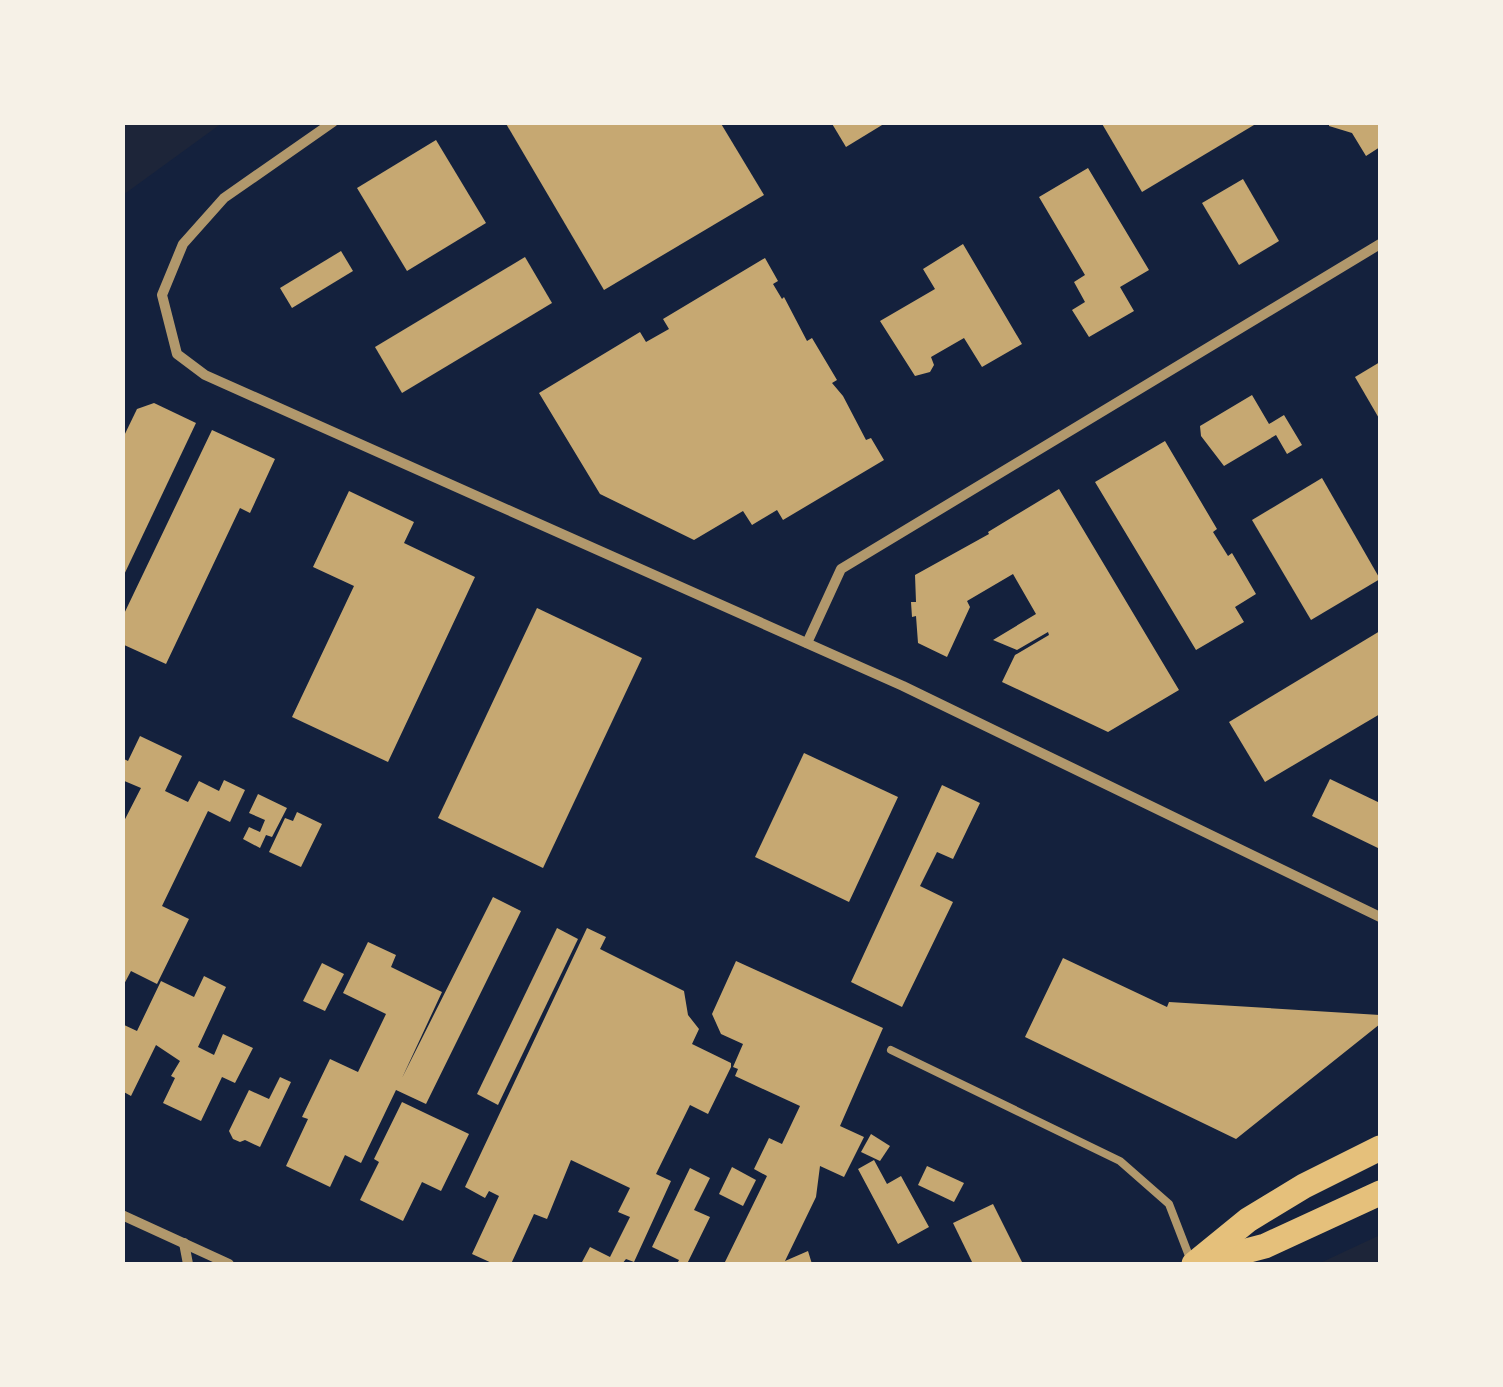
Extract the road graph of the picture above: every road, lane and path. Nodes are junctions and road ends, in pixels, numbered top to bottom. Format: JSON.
{"nodes":[{"id":1,"x":334,"y":122,"type":"edge"},
{"id":2,"x":1380,"y":244,"type":"edge"},
{"id":3,"x":807,"y":642,"type":"junction"},
{"id":4,"x":1380,"y":917,"type":"edge"},
{"id":5,"x":891,"y":1050,"type":"dead end"},
{"id":6,"x":1380,"y":1148,"type":"edge"},
{"id":7,"x":1380,"y":1193,"type":"edge"},
{"id":8,"x":122,"y":1215,"type":"edge"},
{"id":9,"x":184,"y":1243,"type":"junction"},
{"id":10,"x":188,"y":1264,"type":"edge"},
{"id":11,"x":229,"y":1264,"type":"edge"},
{"id":12,"x":1194,"y":1264,"type":"edge"}],
"edges":[{"from":1,"to":3,"type":"street"},
{"from":2,"to":3,"type":"street"},
{"from":3,"to":4,"type":"street"},
{"from":5,"to":12,"type":"lane"},
{"from":6,"to":12,"type":"main road"},
{"from":7,"to":12,"type":"main road"},
{"from":8,"to":9,"type":"street"},
{"from":9,"to":10,"type":"street"},
{"from":9,"to":11,"type":"street"}]}
